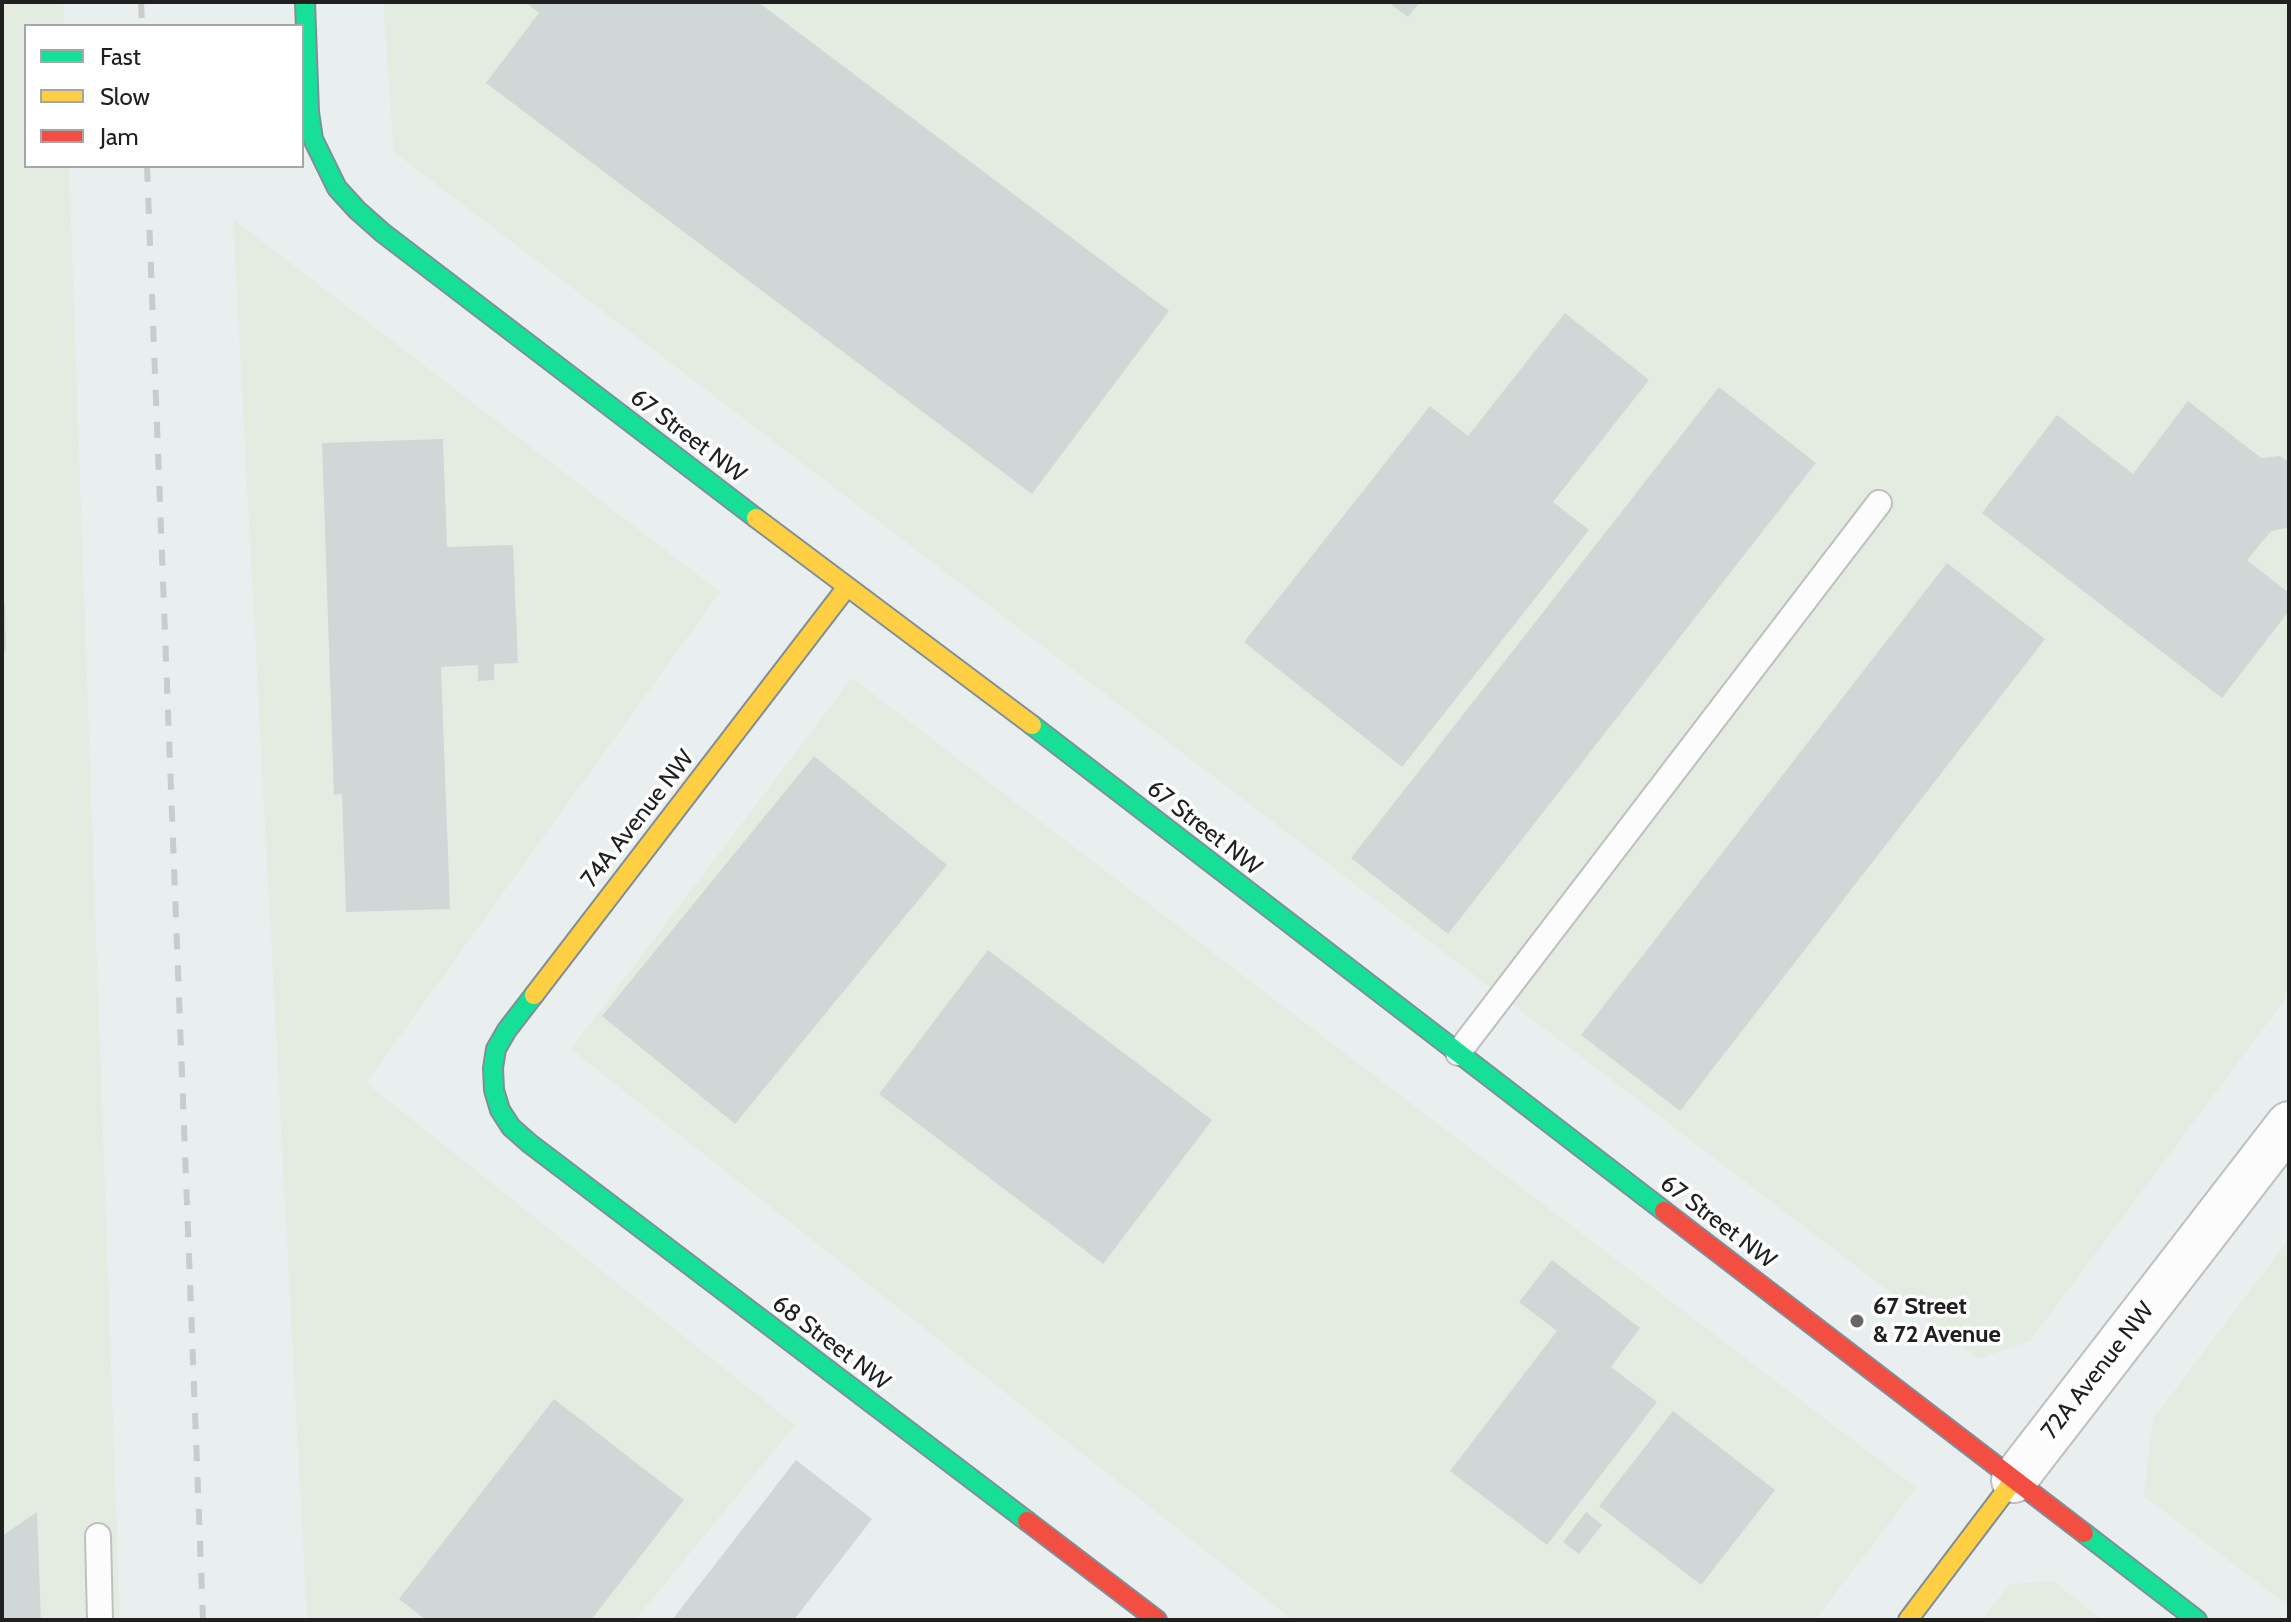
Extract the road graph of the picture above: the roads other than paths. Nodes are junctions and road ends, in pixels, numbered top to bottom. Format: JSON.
{"nodes":[{"id":1,"x":305,"y":2,"type":"edge"},
{"id":2,"x":1879,"y":503,"type":"dead end"},
{"id":3,"x":847,"y":587,"type":"junction"},
{"id":4,"x":1458,"y":1053,"type":"junction"},
{"id":5,"x":494,"y":1090,"type":"joint"},
{"id":6,"x":2289,"y":1124,"type":"edge"},
{"id":7,"x":2014,"y":1480,"type":"junction"},
{"id":8,"x":98,"y":1536,"type":"dead end"},
{"id":9,"x":100,"y":1620,"type":"edge"},
{"id":10,"x":1157,"y":1620,"type":"edge"},
{"id":11,"x":1908,"y":1620,"type":"edge"},
{"id":12,"x":2197,"y":1620,"type":"edge"}],
"edges":[{"from":1,"to":3,"type":"street","name":"67 Street NW"},
{"from":2,"to":4,"type":"lane"},
{"from":3,"to":4,"type":"street","name":"67 Street NW"},
{"from":3,"to":5,"type":"street","name":"74A Avenue NW"},
{"from":4,"to":7,"type":"street","name":"67 Street NW"},
{"from":5,"to":10,"type":"street","name":"68 Street NW"},
{"from":6,"to":7,"type":"street","name":"72A Avenue NW"},
{"from":7,"to":11,"type":"street","name":"72A Avenue NW"},
{"from":7,"to":12,"type":"street","name":"67 Street NW"},
{"from":8,"to":9,"type":"lane"}]}
